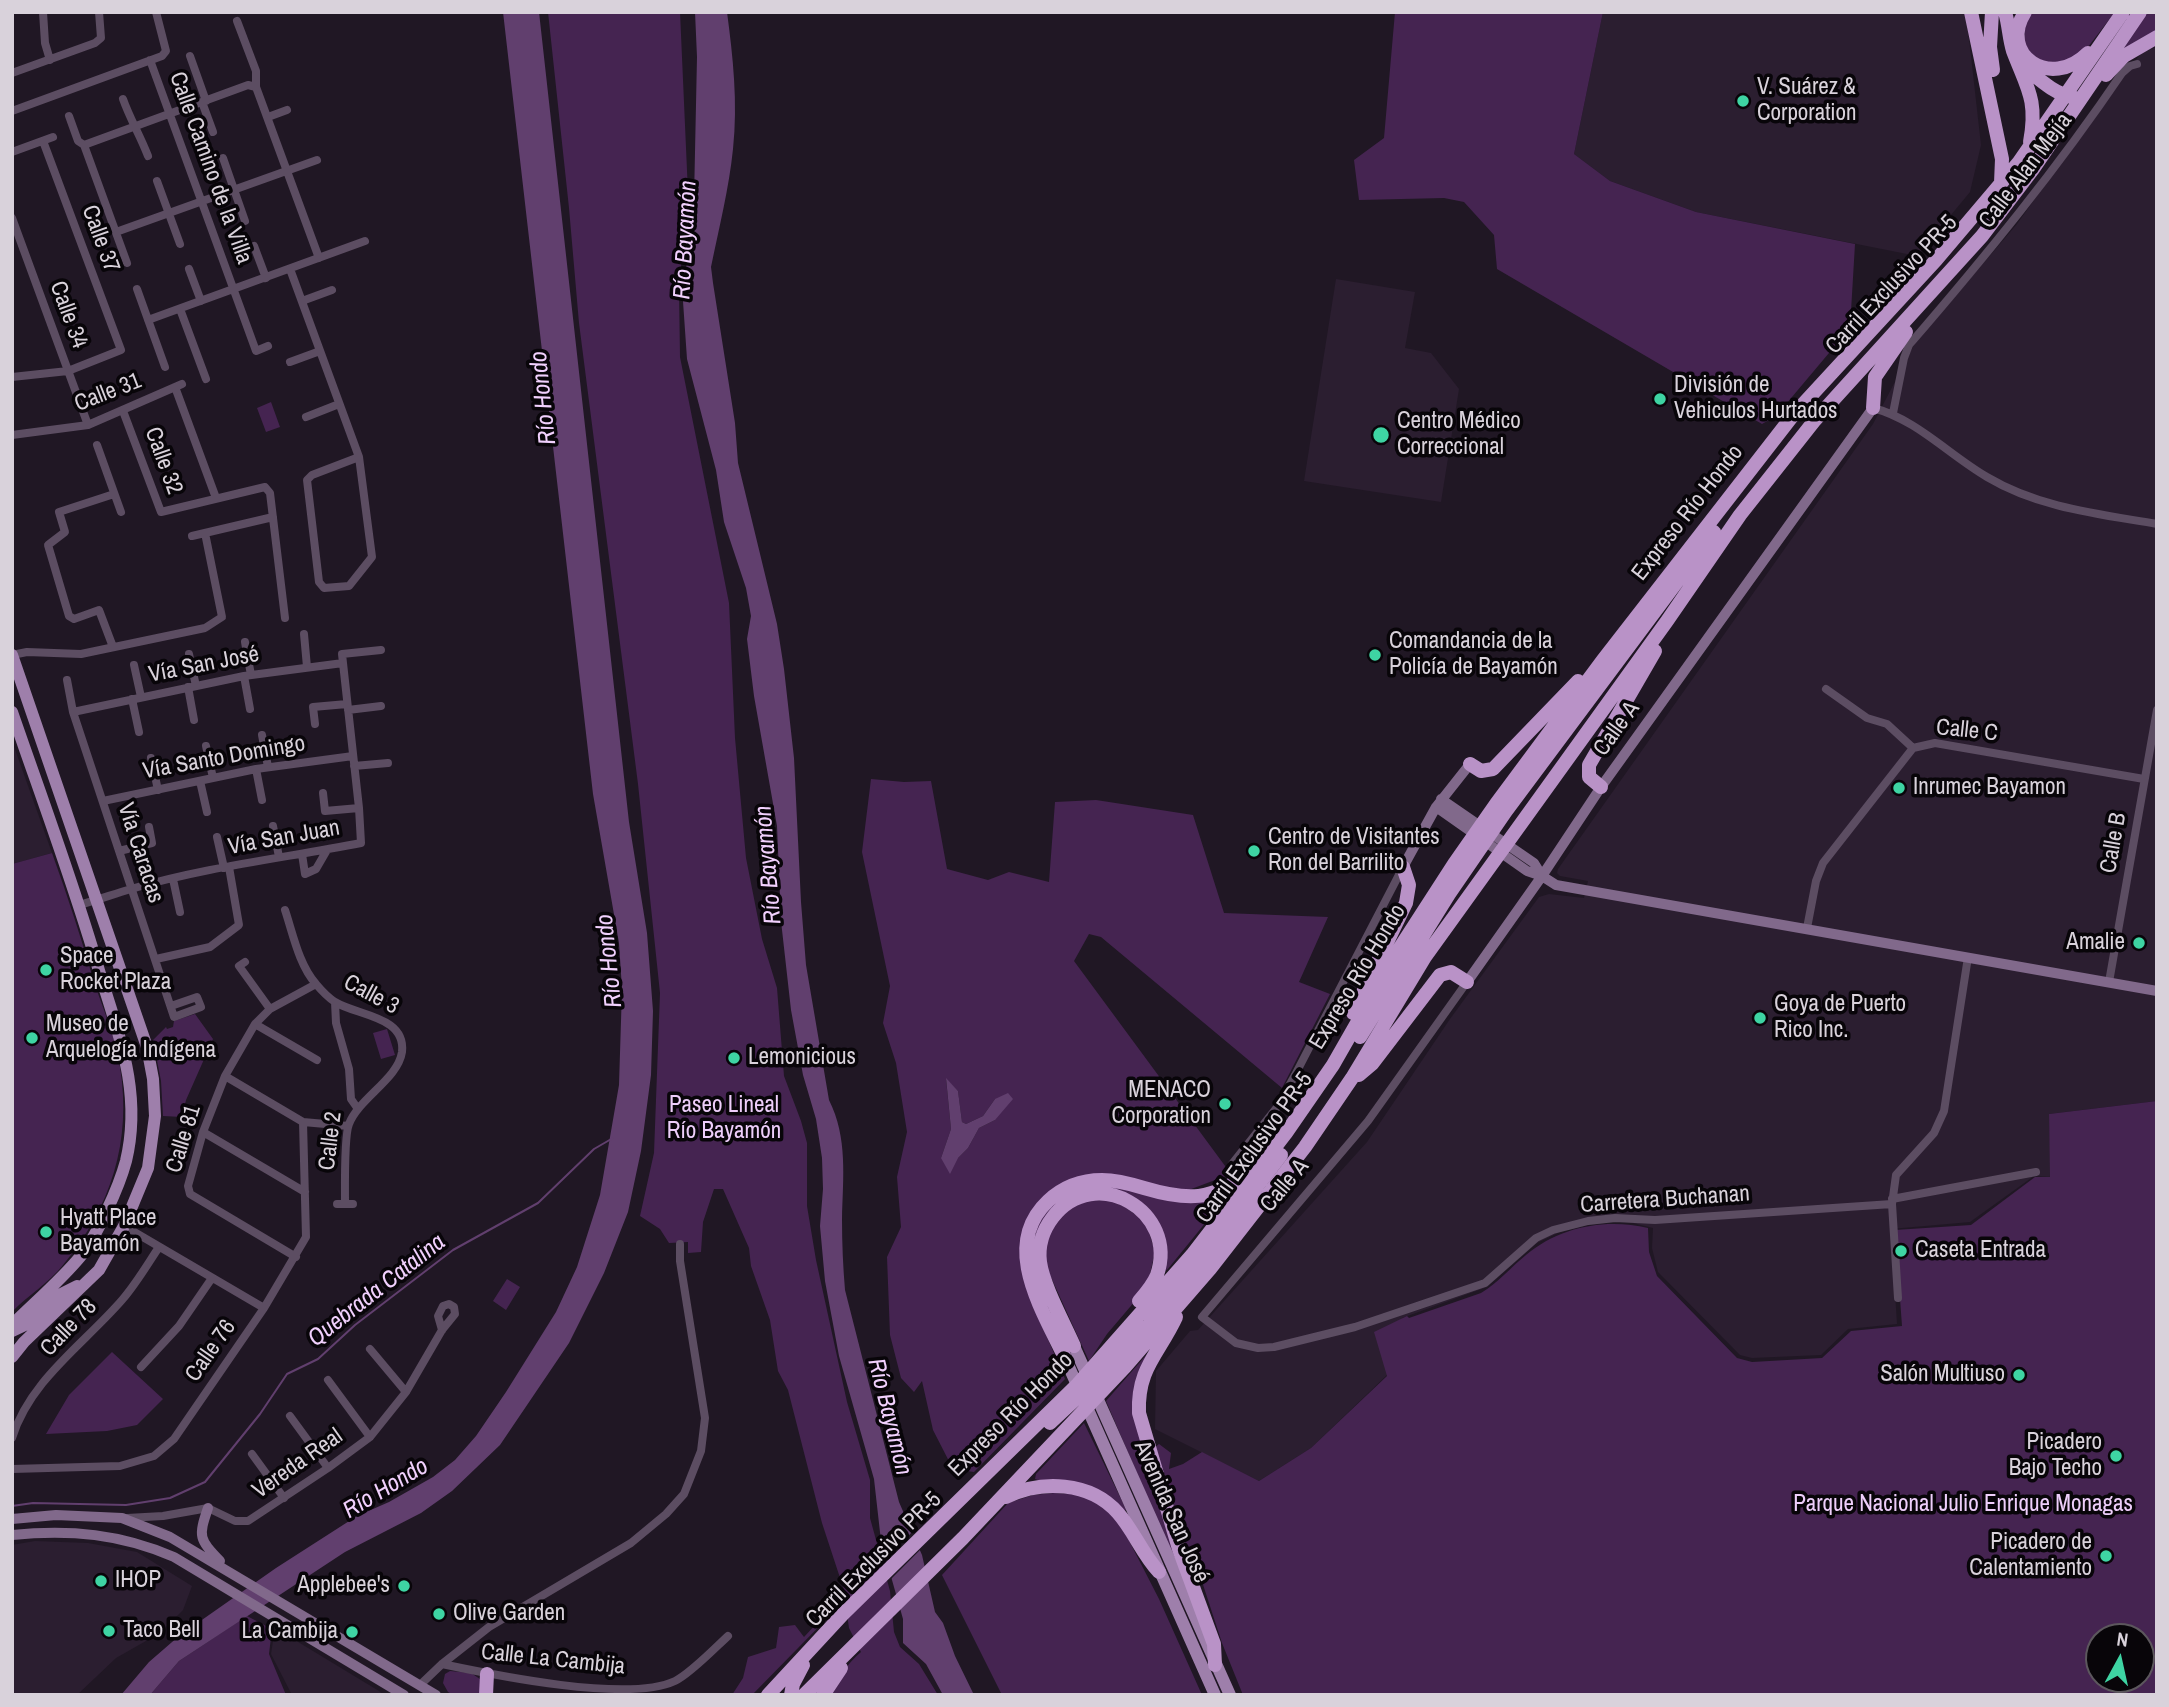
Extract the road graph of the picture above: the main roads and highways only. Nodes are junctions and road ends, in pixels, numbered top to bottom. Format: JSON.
{"nodes":[{"id":1,"x":1971,"y":12,"type":"edge"},
{"id":2,"x":1992,"y":12,"type":"edge"},
{"id":3,"x":2005,"y":12,"type":"edge"},
{"id":4,"x":2025,"y":12,"type":"edge"},
{"id":5,"x":2123,"y":12,"type":"edge"},
{"id":6,"x":2140,"y":12,"type":"edge"},
{"id":7,"x":2107,"y":36,"type":"junction"},
{"id":8,"x":2157,"y":37,"type":"edge"},
{"id":9,"x":2019,"y":63,"type":"junction"},
{"id":10,"x":2077,"y":97,"type":"junction"},
{"id":11,"x":2029,"y":148,"type":"junction"},
{"id":12,"x":1967,"y":225,"type":"junction"},
{"id":13,"x":1959,"y":264,"type":"junction"},
{"id":14,"x":1874,"y":408,"type":"road end"},
{"id":15,"x":1667,"y":621,"type":"junction"},
{"id":16,"x":12,"y":655,"type":"edge"},
{"id":17,"x":1603,"y":660,"type":"junction"},
{"id":18,"x":12,"y":712,"type":"edge"},
{"id":19,"x":1471,"y":764,"type":"road end"},
{"id":20,"x":1601,"y":787,"type":"road end"},
{"id":21,"x":1501,"y":808,"type":"junction"},
{"id":22,"x":1461,"y":865,"type":"junction"},
{"id":23,"x":1403,"y":867,"type":"road end"},
{"id":24,"x":1467,"y":982,"type":"road end"},
{"id":25,"x":1334,"y":1065,"type":"junction"},
{"id":26,"x":1345,"y":1088,"type":"junction"},
{"id":27,"x":1264,"y":1162,"type":"junction"},
{"id":28,"x":88,"y":1281,"type":"junction"},
{"id":29,"x":1186,"y":1297,"type":"junction"},
{"id":30,"x":12,"y":1325,"type":"edge"},
{"id":31,"x":12,"y":1331,"type":"edge"},
{"id":32,"x":1074,"y":1346,"type":"joint"},
{"id":33,"x":12,"y":1357,"type":"edge"},
{"id":34,"x":1065,"y":1358,"type":"joint"},
{"id":35,"x":1078,"y":1384,"type":"junction"},
{"id":36,"x":998,"y":1501,"type":"junction"},
{"id":37,"x":952,"y":1509,"type":"junction"},
{"id":38,"x":1159,"y":1572,"type":"junction"},
{"id":39,"x":843,"y":1618,"type":"junction"},
{"id":40,"x":858,"y":1643,"type":"junction"},
{"id":41,"x":1215,"y":1665,"type":"junction"},
{"id":42,"x":487,"y":1674,"type":"road end"},
{"id":43,"x":486,"y":1695,"type":"edge"},
{"id":44,"x":768,"y":1695,"type":"edge"},
{"id":45,"x":790,"y":1695,"type":"edge"},
{"id":46,"x":804,"y":1695,"type":"edge"},
{"id":47,"x":824,"y":1695,"type":"edge"},
{"id":48,"x":1215,"y":1695,"type":"edge"},
{"id":49,"x":1230,"y":1695,"type":"edge"}],
"edges":[{"from":1,"to":21,"type":"highway","name":"Carril Exclusivo PR-5"},
{"from":2,"to":12,"type":"highway"},
{"from":3,"to":9,"type":"highway"},
{"from":4,"to":7,"type":"highway"},
{"from":5,"to":7,"type":"highway","name":"Expreso Río Hondo"},
{"from":6,"to":10,"type":"highway","name":"Expreso Río Hondo"},
{"from":7,"to":10,"type":"highway","name":"Expreso Río Hondo"},
{"from":8,"to":10,"type":"highway"},
{"from":9,"to":10,"type":"highway"},
{"from":9,"to":11,"type":"highway"},
{"from":10,"to":11,"type":"highway","name":"Expreso Río Hondo"},
{"from":10,"to":13,"type":"highway","name":"Expreso Río Hondo"},
{"from":11,"to":12,"type":"highway","name":"Expreso Río Hondo"},
{"from":12,"to":17,"type":"highway","name":"Expreso Río Hondo"},
{"from":13,"to":14,"type":"highway"},
{"from":13,"to":15,"type":"highway","name":"Expreso Río Hondo"},
{"from":15,"to":20,"type":"highway"},
{"from":15,"to":26,"type":"highway","name":"Expreso Río Hondo"},
{"from":16,"to":28,"type":"main road"},
{"from":17,"to":19,"type":"highway"},
{"from":17,"to":21,"type":"highway","name":"Expreso Río Hondo"},
{"from":18,"to":30,"type":"main road"},
{"from":21,"to":22,"type":"highway","name":"Expreso Río Hondo"},
{"from":22,"to":25,"type":"highway","name":"Expreso Río Hondo"},
{"from":22,"to":37,"type":"highway","name":"Carril Exclusivo PR-5"},
{"from":23,"to":25,"type":"highway"},
{"from":24,"to":26,"type":"highway"},
{"from":25,"to":27,"type":"highway","name":"Expreso Río Hondo"},
{"from":26,"to":29,"type":"highway","name":"Expreso Río Hondo"},
{"from":27,"to":34,"type":"highway"},
{"from":27,"to":35,"type":"highway","name":"Expreso Río Hondo"},
{"from":28,"to":31,"type":"main road"},
{"from":28,"to":33,"type":"main road"},
{"from":29,"to":36,"type":"highway","name":"Expreso Río Hondo"},
{"from":29,"to":41,"type":"highway"},
{"from":32,"to":35,"type":"highway"},
{"from":32,"to":41,"type":"main road","name":"Avenida San José"},
{"from":34,"to":38,"type":"main road","name":"Avenida San José"},
{"from":35,"to":37,"type":"highway","name":"Expreso Río Hondo"},
{"from":36,"to":38,"type":"highway"},
{"from":36,"to":40,"type":"highway","name":"Expreso Río Hondo"},
{"from":37,"to":39,"type":"highway","name":"Expreso Río Hondo"},
{"from":38,"to":48,"type":"main road","name":"Avenida San José"},
{"from":39,"to":44,"type":"highway","name":"Expreso Río Hondo"},
{"from":39,"to":45,"type":"highway","name":"Carril Exclusivo PR-5"},
{"from":40,"to":46,"type":"highway","name":"Expreso Río Hondo"},
{"from":40,"to":47,"type":"highway"},
{"from":41,"to":49,"type":"main road","name":"Avenida San José"},
{"from":42,"to":43,"type":"highway"}]}
